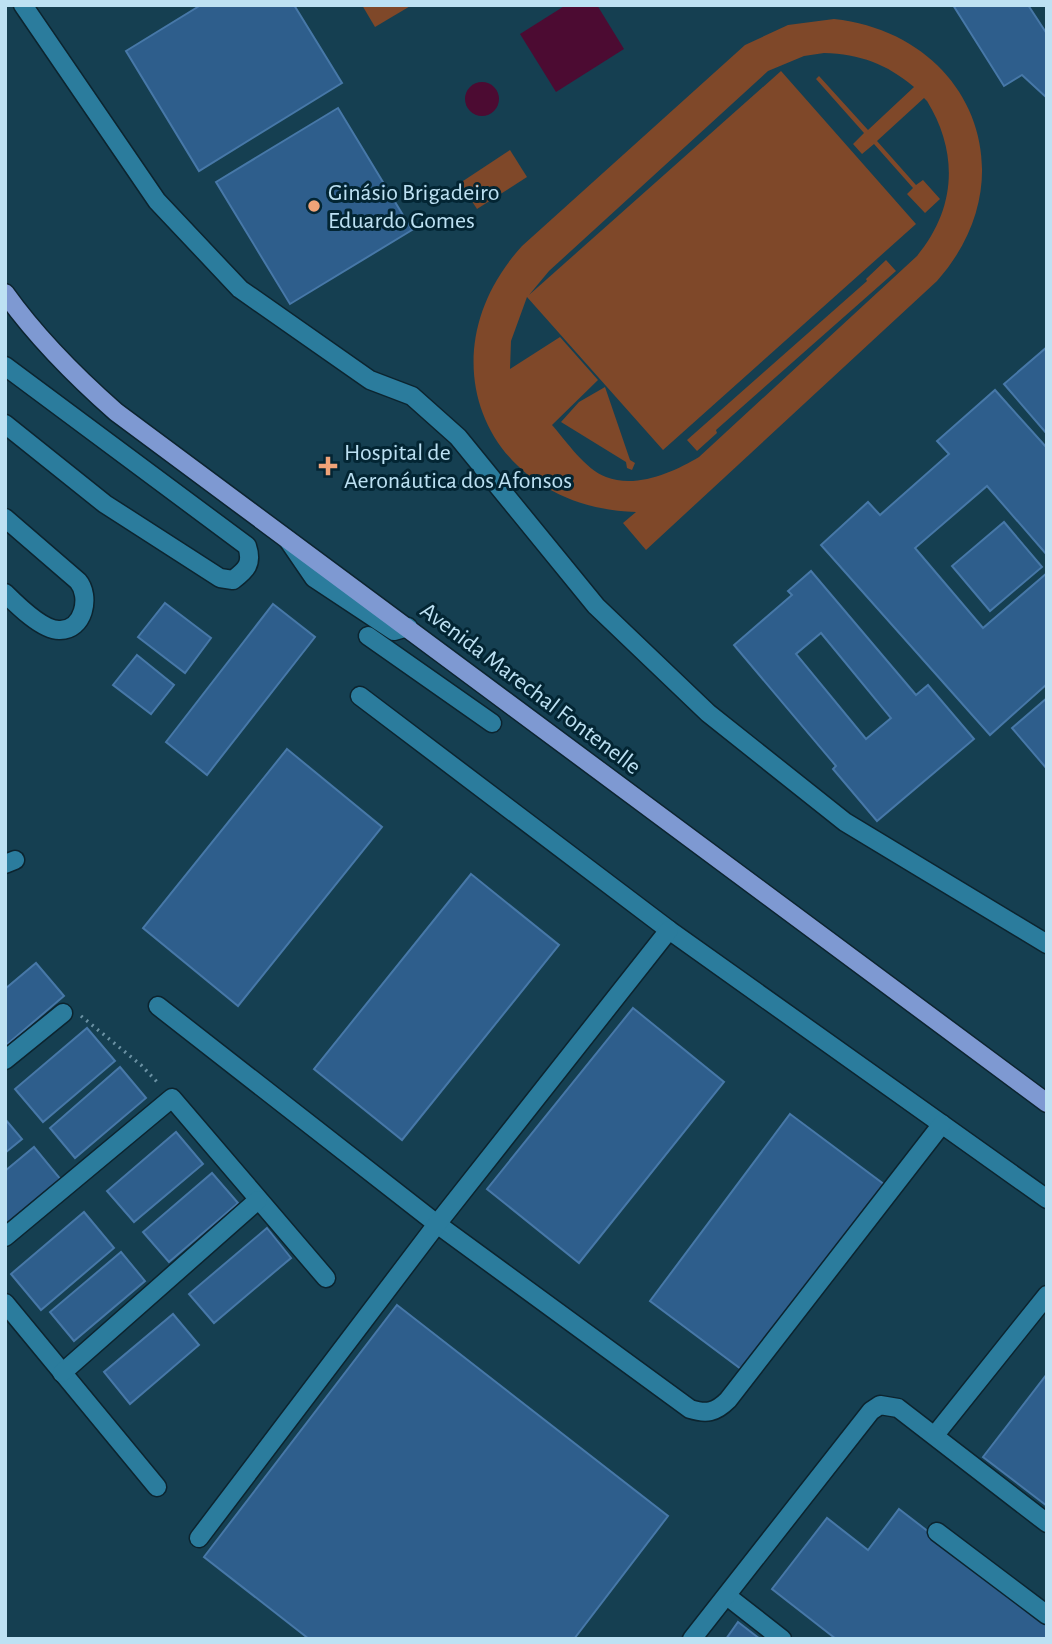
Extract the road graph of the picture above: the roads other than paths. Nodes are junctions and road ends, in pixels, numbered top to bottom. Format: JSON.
{"nodes":[{"id":1,"x":23,"y":5,"type":"edge"},
{"id":2,"x":5,"y":293,"type":"edge"},
{"id":3,"x":5,"y":366,"type":"edge"},
{"id":4,"x":5,"y":424,"type":"edge"},
{"id":5,"x":5,"y":518,"type":"edge"},
{"id":6,"x":5,"y":593,"type":"edge"},
{"id":7,"x":401,"y":629,"type":"junction"},
{"id":8,"x":368,"y":635,"type":"dead end"},
{"id":9,"x":383,"y":646,"type":"junction"},
{"id":10,"x":360,"y":696,"type":"dead end"},
{"id":11,"x":492,"y":723,"type":"dead end"},
{"id":12,"x":669,"y":930,"type":"junction"},
{"id":13,"x":1047,"y":944,"type":"edge"},
{"id":14,"x":158,"y":1006,"type":"dead end"},
{"id":15,"x":63,"y":1013,"type":"road end"},
{"id":16,"x":5,"y":1060,"type":"edge"},
{"id":17,"x":1047,"y":1102,"type":"edge"},
{"id":18,"x":942,"y":1124,"type":"junction"},
{"id":19,"x":1047,"y":1199,"type":"edge"},
{"id":20,"x":258,"y":1200,"type":"junction"},
{"id":21,"x":438,"y":1224,"type":"junction"},
{"id":22,"x":5,"y":1237,"type":"edge"},
{"id":23,"x":326,"y":1278,"type":"dead end"},
{"id":24,"x":1047,"y":1295,"type":"edge"},
{"id":25,"x":5,"y":1303,"type":"edge"},
{"id":26,"x":1041,"y":1315,"type":"edge"},
{"id":27,"x":62,"y":1373,"type":"junction"},
{"id":28,"x":934,"y":1435,"type":"junction"},
{"id":29,"x":157,"y":1487,"type":"dead end"},
{"id":30,"x":1047,"y":1522,"type":"edge"},
{"id":31,"x":937,"y":1532,"type":"dead end"},
{"id":32,"x":200,"y":1538,"type":"dead end"},
{"id":33,"x":727,"y":1596,"type":"junction"},
{"id":34,"x":1047,"y":1615,"type":"edge"},
{"id":35,"x":692,"y":1639,"type":"edge"},
{"id":36,"x":782,"y":1639,"type":"edge"}],
"edges":[{"from":1,"to":13,"type":"street"},
{"from":2,"to":7,"type":"main road","name":"Avenida Marechal Fontenelle"},
{"from":3,"to":4,"type":"street"},
{"from":5,"to":6,"type":"street"},
{"from":7,"to":9,"type":"street"},
{"from":7,"to":17,"type":"main road","name":"Avenida Marechal Fontenelle"},
{"from":8,"to":9,"type":"street"},
{"from":9,"to":11,"type":"street"},
{"from":10,"to":12,"type":"street"},
{"from":12,"to":18,"type":"street"},
{"from":12,"to":21,"type":"street"},
{"from":14,"to":21,"type":"street"},
{"from":15,"to":16,"type":"street"},
{"from":18,"to":19,"type":"street"},
{"from":18,"to":21,"type":"street"},
{"from":20,"to":22,"type":"street"},
{"from":20,"to":23,"type":"street"},
{"from":20,"to":27,"type":"street"},
{"from":21,"to":32,"type":"street"},
{"from":24,"to":26,"type":"street"},
{"from":25,"to":27,"type":"street"},
{"from":26,"to":28,"type":"street"},
{"from":27,"to":29,"type":"street"},
{"from":28,"to":30,"type":"street"},
{"from":28,"to":33,"type":"street"},
{"from":31,"to":34,"type":"street"},
{"from":33,"to":35,"type":"street"},
{"from":33,"to":36,"type":"street"}]}
